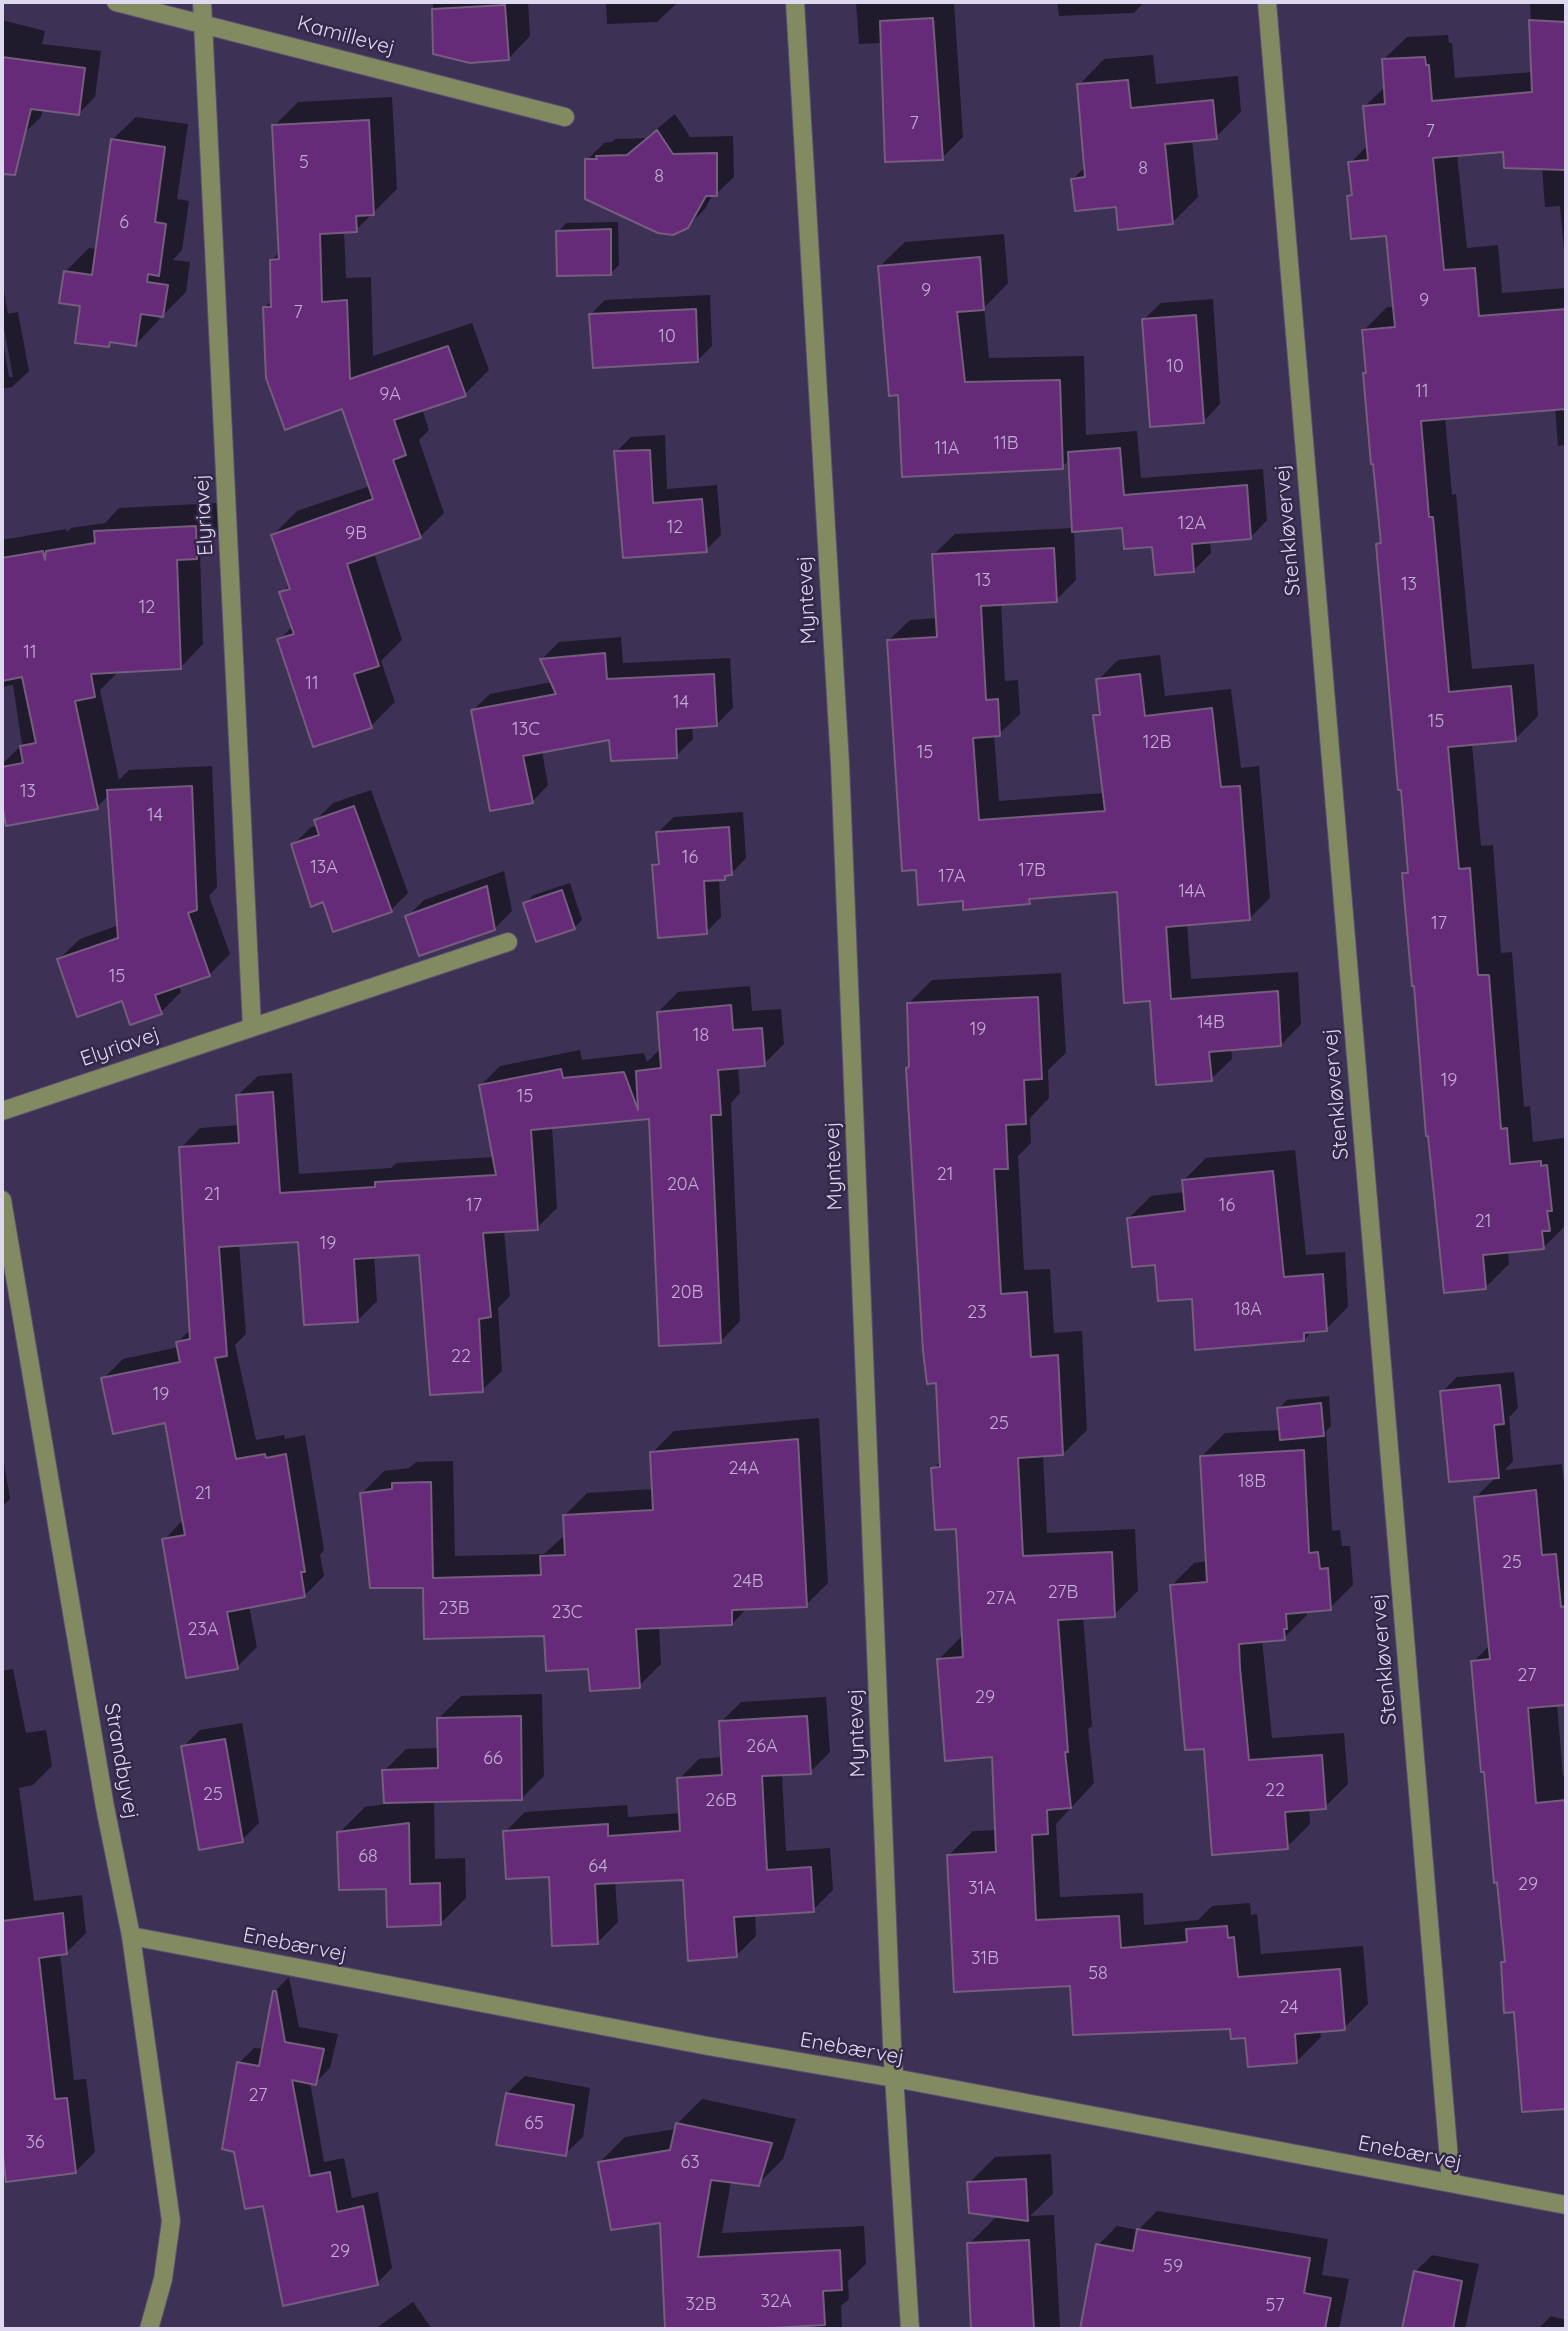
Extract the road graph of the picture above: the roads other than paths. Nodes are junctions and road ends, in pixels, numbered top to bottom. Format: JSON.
{"nodes":[{"id":1,"x":116,"y":2,"type":"edge"},
{"id":2,"x":202,"y":2,"type":"edge"},
{"id":3,"x":795,"y":2,"type":"edge"},
{"id":4,"x":1266,"y":2,"type":"edge"},
{"id":5,"x":203,"y":23,"type":"junction"},
{"id":6,"x":565,"y":117,"type":"dead end"},
{"id":7,"x":508,"y":942,"type":"dead end"},
{"id":8,"x":252,"y":1027,"type":"junction"},
{"id":9,"x":2,"y":1111,"type":"edge"},
{"id":10,"x":2,"y":1200,"type":"edge"},
{"id":11,"x":131,"y":1936,"type":"junction"},
{"id":12,"x":894,"y":2078,"type":"junction"},
{"id":13,"x":1451,"y":2183,"type":"junction"},
{"id":14,"x":1566,"y":2204,"type":"edge"},
{"id":15,"x":149,"y":2329,"type":"edge"},
{"id":16,"x":910,"y":2329,"type":"edge"}],
"edges":[{"from":1,"to":5,"type":"street","name":"Kamillevej"},
{"from":2,"to":5,"type":"street","name":"Elyriavej"},
{"from":3,"to":12,"type":"street","name":"Myntevej"},
{"from":4,"to":13,"type":"street","name":"Stenkløvervej"},
{"from":5,"to":6,"type":"street","name":"Kamillevej"},
{"from":5,"to":8,"type":"street","name":"Elyriavej"},
{"from":7,"to":8,"type":"street","name":"Elyriavej"},
{"from":8,"to":9,"type":"street","name":"Elyriavej"},
{"from":10,"to":11,"type":"street","name":"Strandbyvej"},
{"from":11,"to":12,"type":"street","name":"Enebærvej"},
{"from":11,"to":15,"type":"street","name":"Strandbyvej"},
{"from":12,"to":13,"type":"street","name":"Enebærvej"},
{"from":12,"to":16,"type":"street","name":"Myntevej"},
{"from":13,"to":14,"type":"street","name":"Enebærvej"}]}
